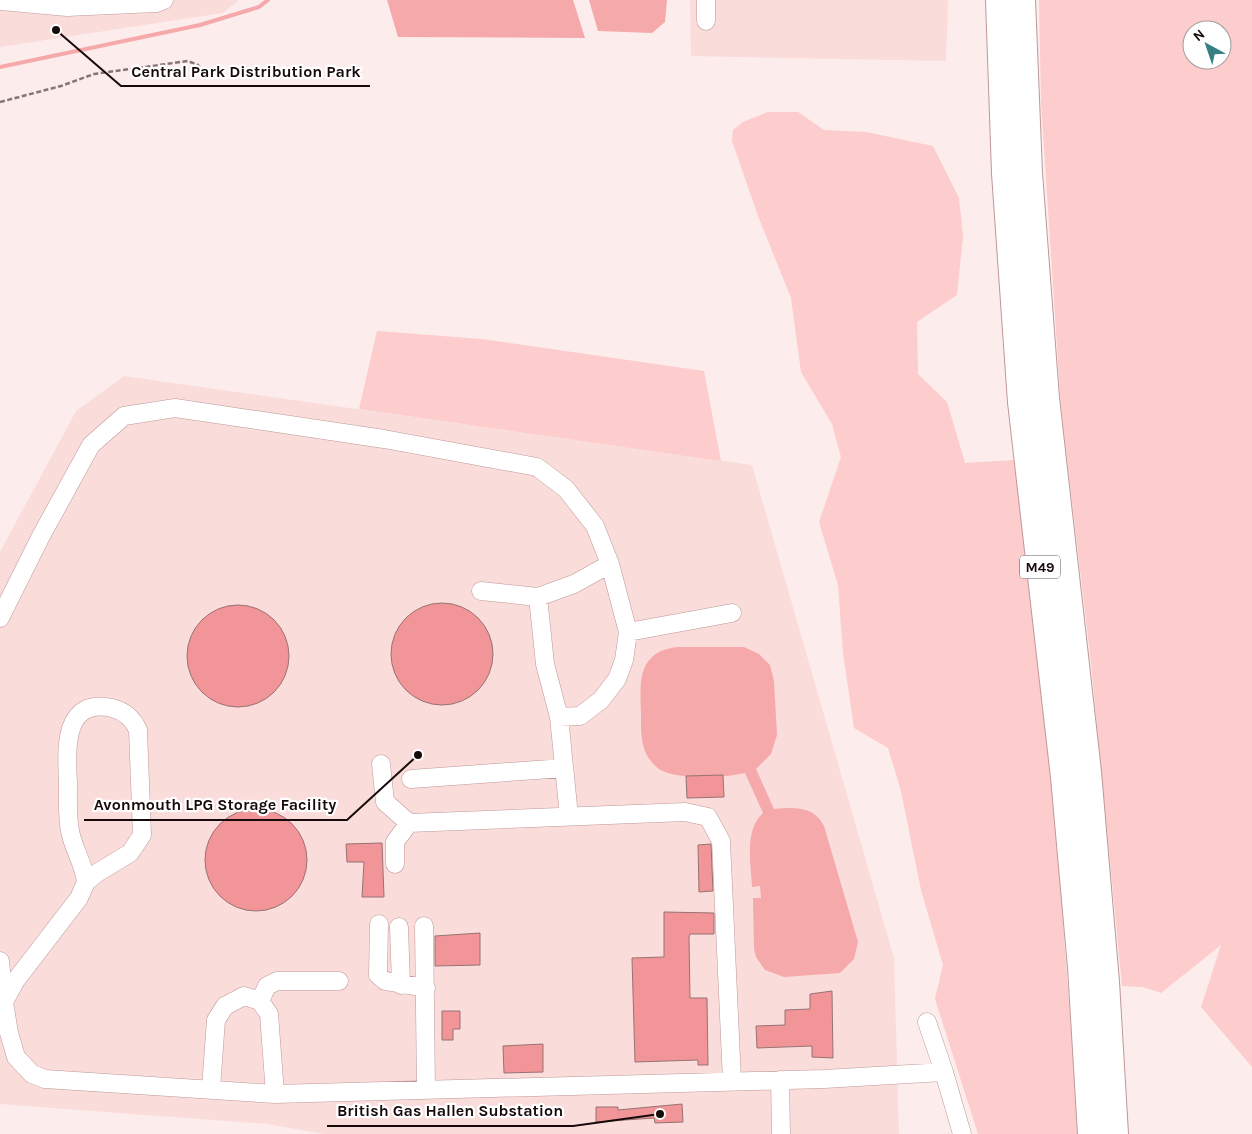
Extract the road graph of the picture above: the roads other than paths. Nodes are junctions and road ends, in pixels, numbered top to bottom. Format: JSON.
{"nodes":[{"id":1,"x":164,"y":0,"type":"edge"},
{"id":2,"x":706,"y":0,"type":"edge"},
{"id":3,"x":999,"y":0,"type":"edge"},
{"id":4,"x":1022,"y":0,"type":"edge"},
{"id":5,"x":5,"y":1,"type":"edge"},
{"id":6,"x":706,"y":22,"type":"dead end"},
{"id":7,"x":610,"y":564,"type":"junction"},
{"id":8,"x":481,"y":590,"type":"dead end"},
{"id":9,"x":538,"y":597,"type":"junction"},
{"id":10,"x":732,"y":613,"type":"dead end"},
{"id":11,"x":0,"y":618,"type":"edge"},
{"id":12,"x":628,"y":632,"type":"junction"},
{"id":13,"x":559,"y":717,"type":"junction"},
{"id":14,"x":381,"y":764,"type":"dead end"},
{"id":15,"x":564,"y":768,"type":"junction"},
{"id":16,"x":411,"y":779,"type":"dead end"},
{"id":17,"x":569,"y":816,"type":"junction"},
{"id":18,"x":409,"y":823,"type":"junction"},
{"id":19,"x":395,"y":864,"type":"dead end"},
{"id":20,"x":86,"y":882,"type":"junction"},
{"id":21,"x":379,"y":924,"type":"dead end"},
{"id":22,"x":424,"y":926,"type":"dead end"},
{"id":23,"x":399,"y":927,"type":"dead end"},
{"id":24,"x":0,"y":961,"type":"edge"},
{"id":25,"x":339,"y":981,"type":"dead end"},
{"id":26,"x":401,"y":985,"type":"junction"},
{"id":27,"x":426,"y":988,"type":"junction"},
{"id":28,"x":260,"y":1001,"type":"junction"},
{"id":29,"x":4,"y":1002,"type":"junction"},
{"id":30,"x":927,"y":1022,"type":"dead end"},
{"id":31,"x":944,"y":1072,"type":"junction"},
{"id":32,"x":780,"y":1080,"type":"junction"},
{"id":33,"x":732,"y":1081,"type":"junction"},
{"id":34,"x":211,"y":1088,"type":"junction"},
{"id":35,"x":426,"y":1090,"type":"junction"},
{"id":36,"x":274,"y":1094,"type":"junction"},
{"id":37,"x":781,"y":1134,"type":"edge"},
{"id":38,"x":962,"y":1134,"type":"edge"},
{"id":39,"x":1091,"y":1134,"type":"edge"},
{"id":40,"x":1115,"y":1134,"type":"edge"}],
"edges":[{"from":1,"to":5,"type":"street"},
{"from":2,"to":6,"type":"street"},
{"from":3,"to":39,"type":"highway","number":"M49"},
{"from":4,"to":40,"type":"highway","number":"M49"},
{"from":7,"to":9,"type":"street"},
{"from":7,"to":11,"type":"street"},
{"from":7,"to":12,"type":"street"},
{"from":8,"to":9,"type":"street"},
{"from":9,"to":13,"type":"street"},
{"from":10,"to":12,"type":"street"},
{"from":12,"to":13,"type":"street"},
{"from":13,"to":15,"type":"street"},
{"from":14,"to":18,"type":"street"},
{"from":15,"to":16,"type":"street"},
{"from":15,"to":17,"type":"street"},
{"from":17,"to":18,"type":"street"},
{"from":17,"to":33,"type":"street"},
{"from":18,"to":19,"type":"street"},
{"from":20,"to":20,"type":"street"},
{"from":20,"to":29,"type":"street"},
{"from":21,"to":26,"type":"street"},
{"from":22,"to":27,"type":"street"},
{"from":23,"to":26,"type":"street"},
{"from":24,"to":29,"type":"street"},
{"from":25,"to":28,"type":"street"},
{"from":26,"to":27,"type":"street"},
{"from":27,"to":35,"type":"street"},
{"from":28,"to":34,"type":"street"},
{"from":28,"to":36,"type":"street"},
{"from":29,"to":34,"type":"street"},
{"from":30,"to":31,"type":"street"},
{"from":31,"to":32,"type":"street"},
{"from":31,"to":38,"type":"street"},
{"from":32,"to":33,"type":"street"},
{"from":32,"to":37,"type":"street"},
{"from":33,"to":35,"type":"street"},
{"from":34,"to":36,"type":"street"},
{"from":35,"to":36,"type":"street"}]}
